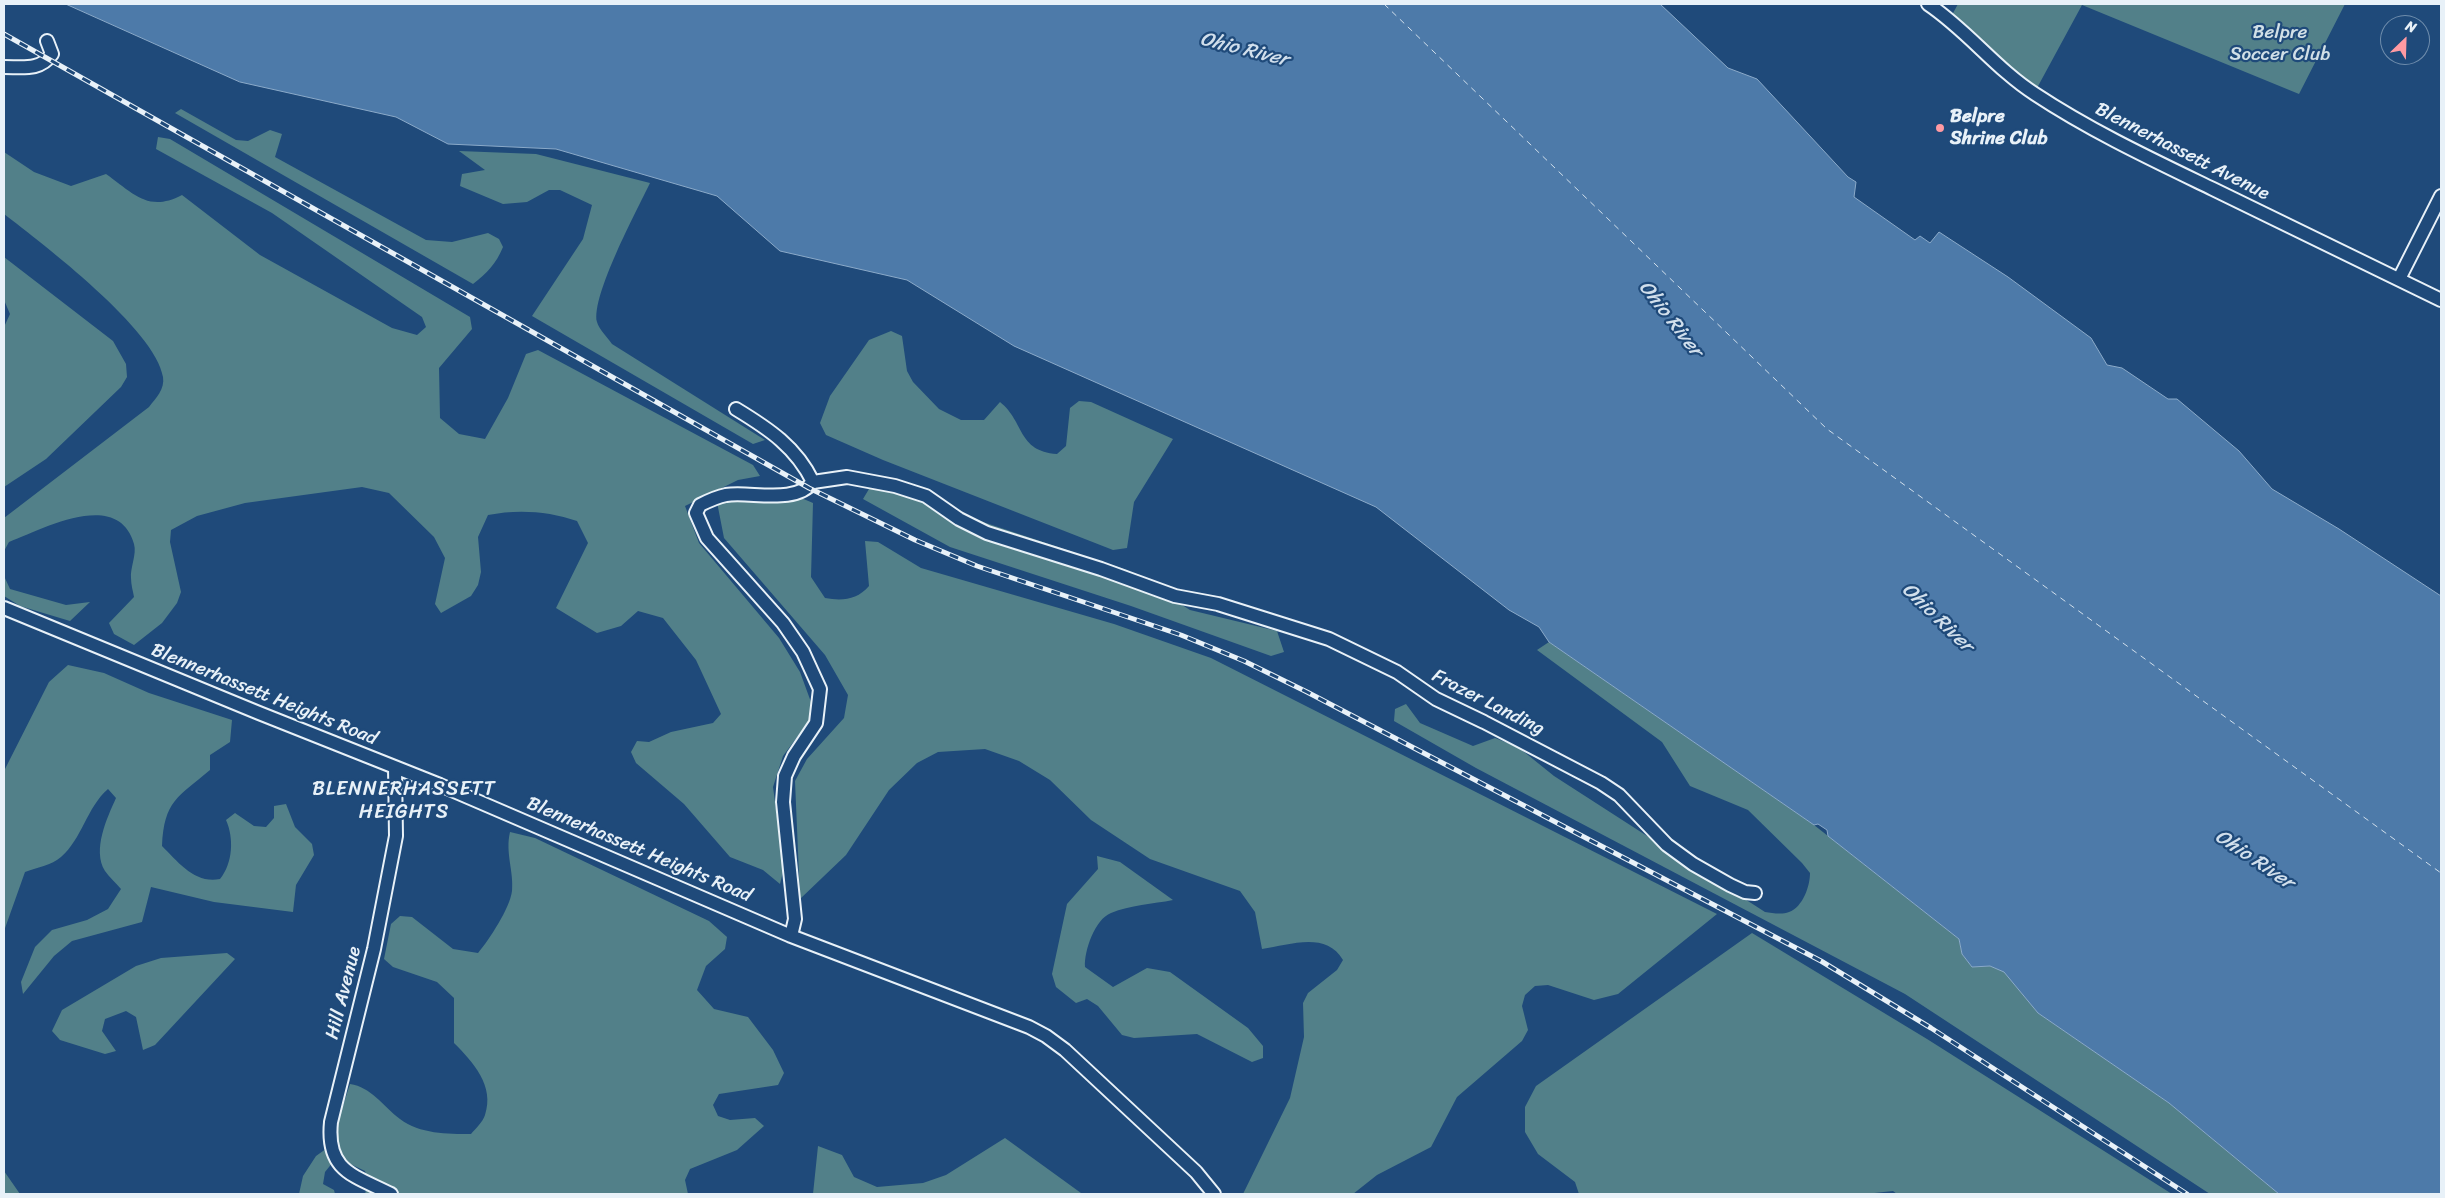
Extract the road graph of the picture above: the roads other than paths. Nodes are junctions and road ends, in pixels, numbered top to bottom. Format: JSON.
{"nodes":[{"id":1,"x":1928,"y":4,"type":"edge"},
{"id":2,"x":47,"y":41,"type":"dead end"},
{"id":3,"x":4,"y":67,"type":"edge"},
{"id":4,"x":2441,"y":196,"type":"edge"},
{"id":5,"x":2399,"y":279,"type":"junction"},
{"id":6,"x":2441,"y":300,"type":"edge"},
{"id":7,"x":736,"y":409,"type":"dead end"},
{"id":8,"x":813,"y":482,"type":"junction"},
{"id":9,"x":4,"y":608,"type":"edge"},
{"id":10,"x":395,"y":768,"type":"junction"},
{"id":11,"x":1755,"y":893,"type":"dead end"},
{"id":12,"x":790,"y":936,"type":"junction"},
{"id":13,"x":391,"y":1194,"type":"edge"},
{"id":14,"x":1214,"y":1194,"type":"edge"}],
"edges":[{"from":1,"to":5,"type":"street","name":"Blennerhassett Avenue"},
{"from":2,"to":3,"type":"street"},
{"from":4,"to":5,"type":"street"},
{"from":5,"to":6,"type":"street","name":"Blennerhassett Avenue"},
{"from":7,"to":8,"type":"street"},
{"from":8,"to":11,"type":"street","name":"Frazer Landing"},
{"from":8,"to":12,"type":"street","name":"Frazer Landing"},
{"from":9,"to":10,"type":"street","name":"Blennerhassett Heights Road"},
{"from":10,"to":12,"type":"street","name":"Blennerhassett Heights Road"},
{"from":10,"to":13,"type":"street","name":"Hill Avenue"},
{"from":12,"to":14,"type":"street","name":"Blennerhassett Heights Road"}]}
